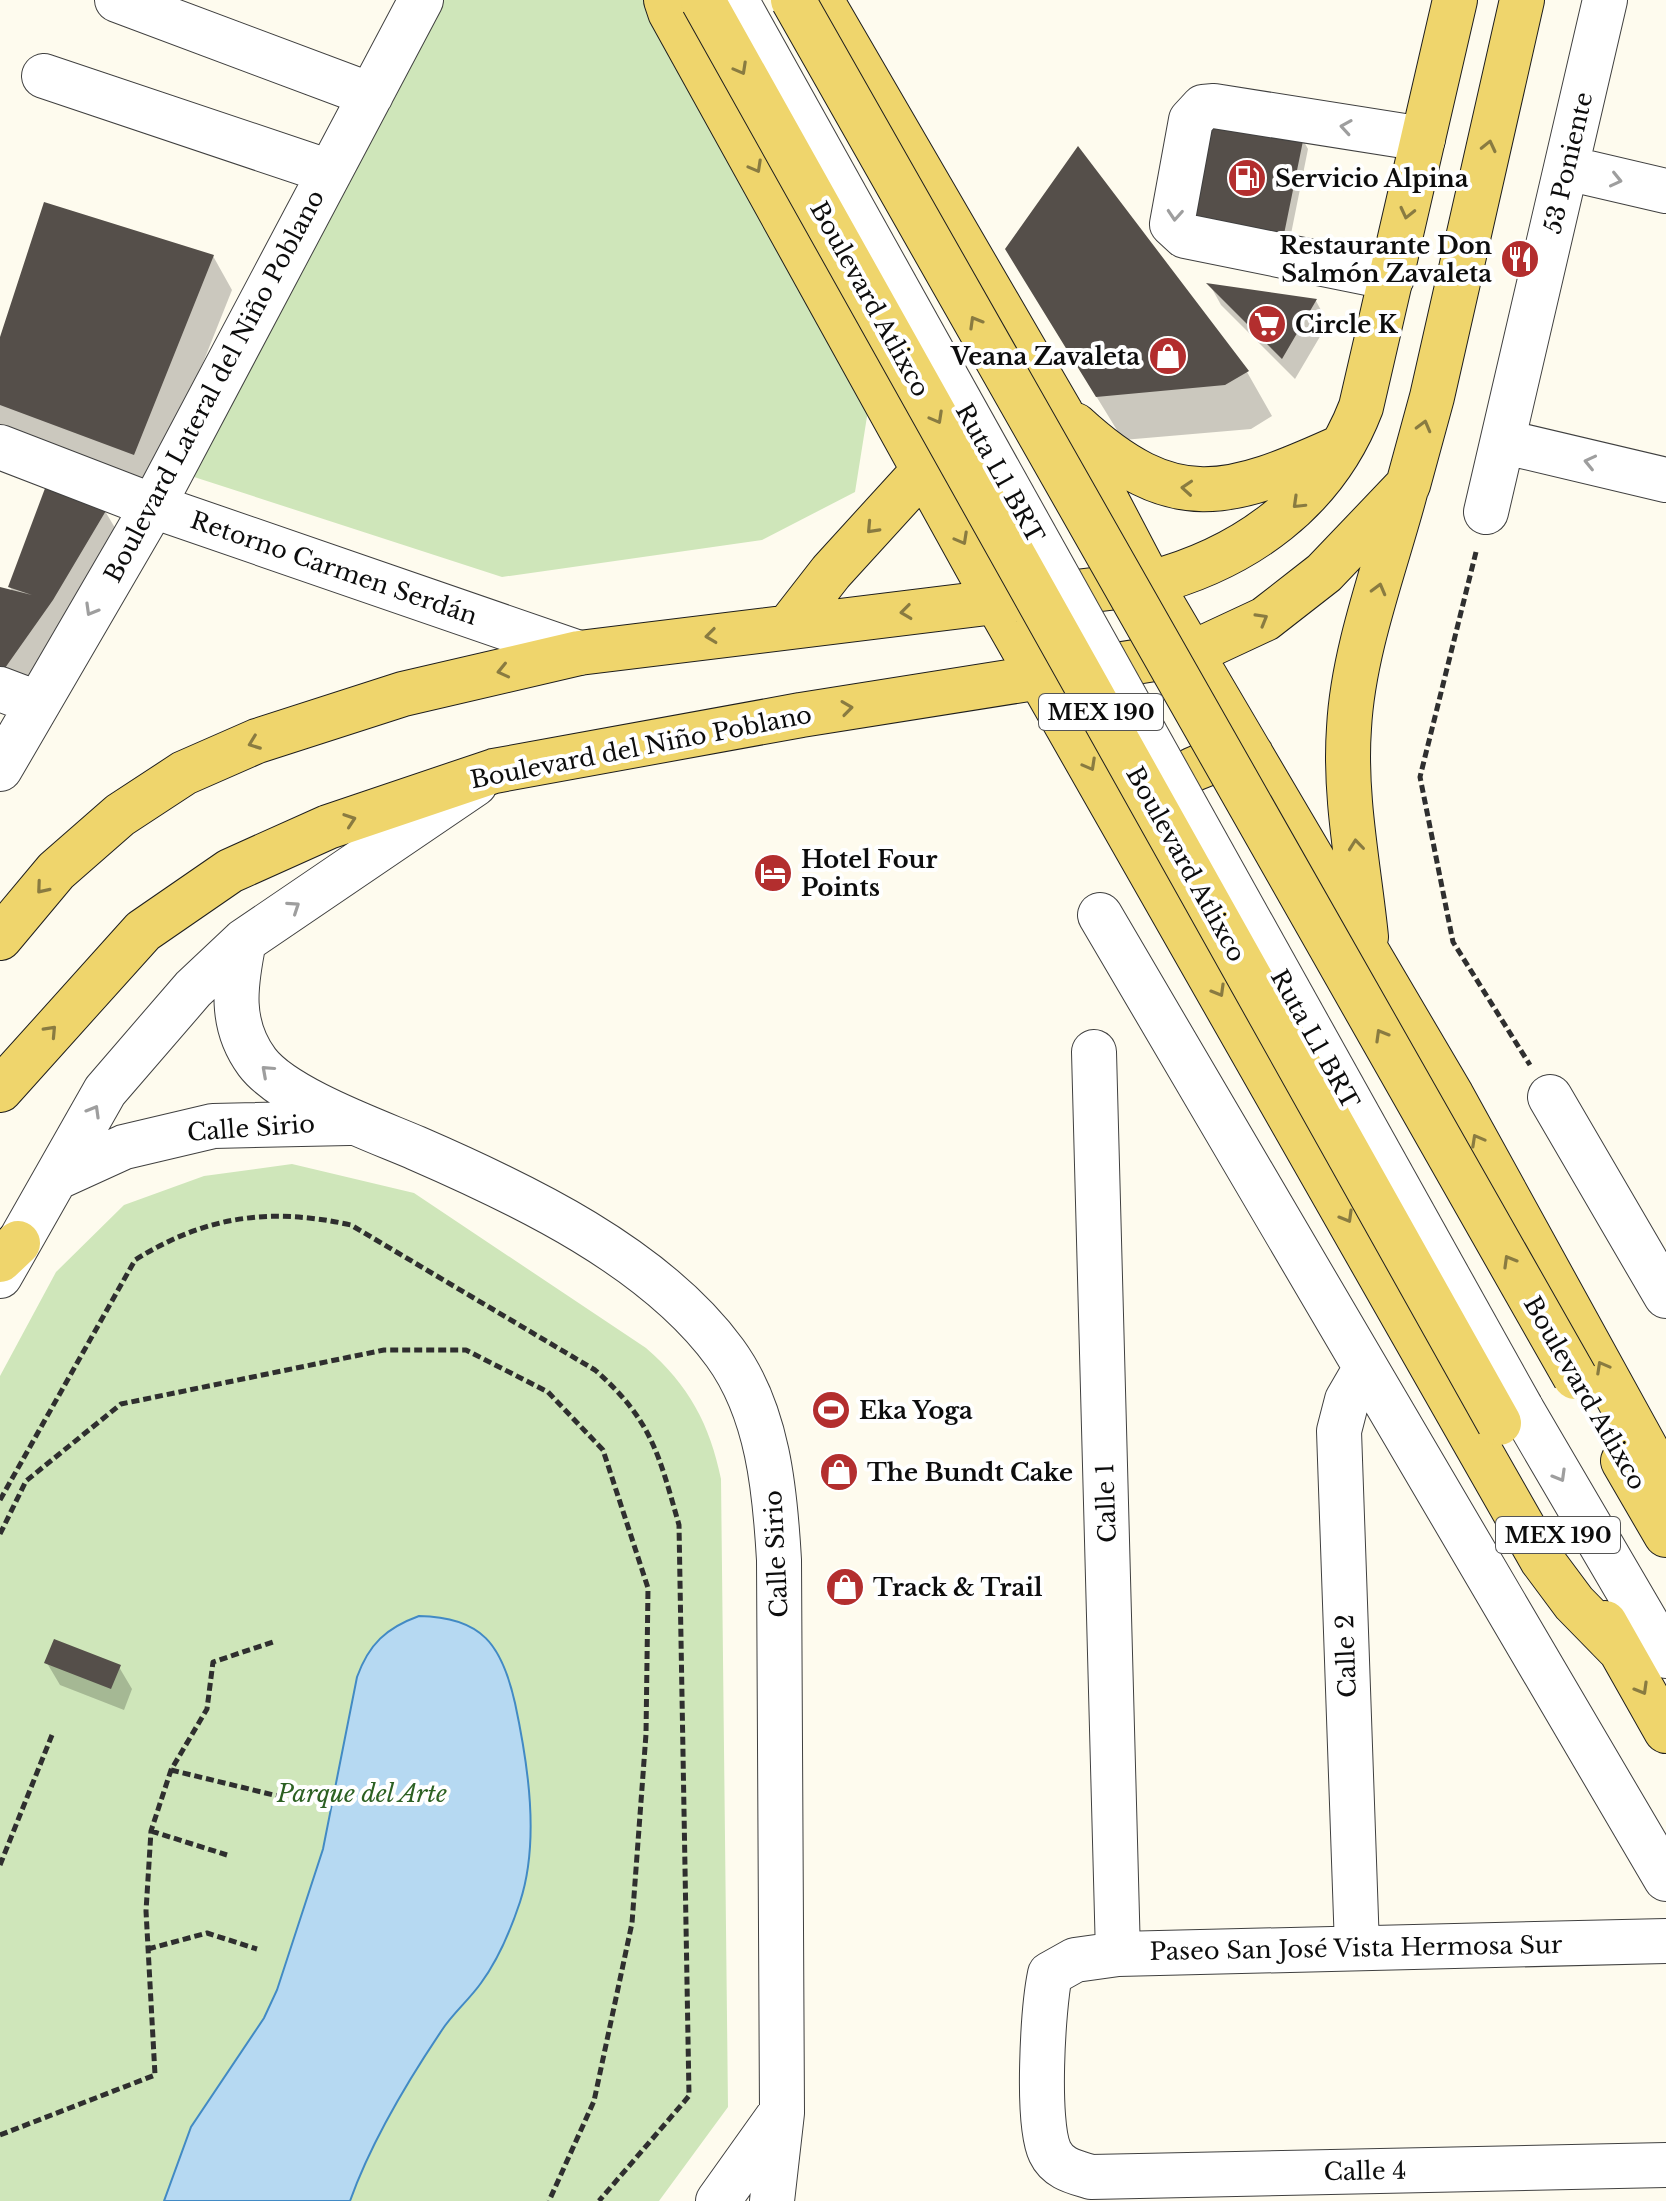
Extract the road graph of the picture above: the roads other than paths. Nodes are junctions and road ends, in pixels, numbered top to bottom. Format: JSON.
{"nodes":[{"id":1,"x":117,"y":0,"type":"edge"},
{"id":2,"x":421,"y":0,"type":"edge"},
{"id":3,"x":666,"y":0,"type":"edge"},
{"id":4,"x":703,"y":0,"type":"edge"},
{"id":5,"x":736,"y":0,"type":"edge"},
{"id":6,"x":762,"y":0,"type":"edge"},
{"id":7,"x":793,"y":0,"type":"edge"},
{"id":8,"x":821,"y":0,"type":"edge"},
{"id":9,"x":1455,"y":0,"type":"edge"},
{"id":10,"x":1522,"y":0,"type":"edge"},
{"id":11,"x":1605,"y":0,"type":"edge"},
{"id":12,"x":44,"y":76,"type":"dead end"},
{"id":13,"x":371,"y":95,"type":"junction"},
{"id":14,"x":1423,"y":139,"type":"junction"},
{"id":15,"x":1567,"y":168,"type":"junction"},
{"id":16,"x":330,"y":172,"type":"junction"},
{"id":17,"x":1666,"y":191,"type":"edge"},
{"id":18,"x":1392,"y":278,"type":"junction"},
{"id":19,"x":1060,"y":411,"type":"junction"},
{"id":20,"x":1505,"y":442,"type":"junction"},
{"id":21,"x":0,"y":447,"type":"edge"},
{"id":22,"x":1341,"y":447,"type":"junction"},
{"id":23,"x":924,"y":470,"type":"junction"},
{"id":24,"x":1666,"y":480,"type":"edge"},
{"id":25,"x":1408,"y":485,"type":"junction"},
{"id":26,"x":153,"y":506,"type":"junction"},
{"id":27,"x":1486,"y":512,"type":"road end"},
{"id":28,"x":1150,"y":583,"type":"junction"},
{"id":29,"x":996,"y":601,"type":"junction"},
{"id":30,"x":789,"y":626,"type":"junction"},
{"id":31,"x":579,"y":653,"type":"junction"},
{"id":32,"x":1192,"y":653,"type":"junction"},
{"id":33,"x":1043,"y":679,"type":"junction"},
{"id":34,"x":18,"y":696,"type":"edge"},
{"id":35,"x":1251,"y":754,"type":"junction"},
{"id":36,"x":0,"y":769,"type":"edge"},
{"id":37,"x":494,"y":771,"type":"junction"},
{"id":38,"x":1127,"y":828,"type":"junction"},
{"id":39,"x":1100,"y":915,"type":"dead end"},
{"id":40,"x":0,"y":938,"type":"edge"},
{"id":41,"x":244,"y":941,"type":"junction"},
{"id":42,"x":1368,"y":951,"type":"junction"},
{"id":43,"x":1094,"y":1052,"type":"dead end"},
{"id":44,"x":1,"y":1085,"type":"edge"},
{"id":45,"x":1550,"y":1097,"type":"road end"},
{"id":46,"x":359,"y":1123,"type":"junction"},
{"id":47,"x":56,"y":1178,"type":"junction"},
{"id":48,"x":6,"y":1260,"type":"edge"},
{"id":49,"x":1666,"y":1296,"type":"edge"},
{"id":50,"x":1365,"y":1369,"type":"junction"},
{"id":51,"x":1535,"y":1400,"type":"junction"},
{"id":52,"x":1666,"y":1485,"type":"edge"},
{"id":53,"x":1666,"y":1535,"type":"edge"},
{"id":54,"x":1666,"y":1597,"type":"edge"},
{"id":55,"x":1618,"y":1648,"type":"junction"},
{"id":56,"x":1666,"y":1656,"type":"edge"},
{"id":57,"x":1666,"y":1731,"type":"edge"},
{"id":58,"x":1666,"y":1879,"type":"edge"},
{"id":59,"x":1666,"y":1941,"type":"edge"},
{"id":60,"x":1357,"y":1947,"type":"junction"},
{"id":61,"x":1118,"y":1954,"type":"junction"},
{"id":62,"x":782,"y":2113,"type":"junction"},
{"id":63,"x":1666,"y":2165,"type":"edge"},
{"id":64,"x":1065,"y":2169,"type":"joint"},
{"id":65,"x":718,"y":2201,"type":"edge"},
{"id":66,"x":772,"y":2201,"type":"edge"}],
"edges":[{"from":1,"to":13,"type":"street"},
{"from":2,"to":13,"type":"street","name":"Boulevard Lateral del Niño Poblano"},
{"from":3,"to":23,"type":"main road","one_way":true},
{"from":4,"to":51,"type":"main road","name":"Boulevard Atlixco","number":"MEX 190","one_way":true,"bridge":true},
{"from":5,"to":51,"type":"street","name":"Ruta L1 BRT","bridge":true},
{"from":6,"to":51,"type":"street","name":"Ruta L1 BRT"},
{"from":51,"to":7,"type":"main road","name":"Boulevard Atlixco","number":"MEX 190","one_way":true,"bridge":true},
{"from":8,"to":19,"type":"main road"},
{"from":9,"to":14,"type":"main road"},
{"from":25,"to":10,"type":"main road","one_way":true},
{"from":11,"to":15,"type":"street","name":"53 Poniente"},
{"from":12,"to":16,"type":"street"},
{"from":13,"to":16,"type":"street","name":"Boulevard Lateral del Niño Poblano"},
{"from":14,"to":18,"type":"main road","one_way":true},
{"from":14,"to":18,"type":"street","one_way":true},
{"from":15,"to":17,"type":"street","one_way":true},
{"from":15,"to":20,"type":"street","name":"53 Poniente"},
{"from":16,"to":26,"type":"street","name":"Boulevard Lateral del Niño Poblano"},
{"from":18,"to":22,"type":"main road"},
{"from":22,"to":19,"type":"main road","one_way":true},
{"from":19,"to":23,"type":"main road"},
{"from":19,"to":28,"type":"main road"},
{"from":24,"to":20,"type":"street","one_way":true},
{"from":20,"to":27,"type":"street","name":"53 Poniente"},
{"from":21,"to":26,"type":"street","name":"Retorno Carmen Serdán"},
{"from":22,"to":28,"type":"main road","one_way":true},
{"from":23,"to":29,"type":"main road","one_way":true},
{"from":23,"to":30,"type":"main road","one_way":true},
{"from":32,"to":25,"type":"main road","name":"Boulevard del Niño Poblano","one_way":true},
{"from":42,"to":25,"type":"main road","one_way":true},
{"from":26,"to":31,"type":"street","name":"Retorno Carmen Serdán"},
{"from":26,"to":34,"type":"street","name":"Boulevard Lateral del Niño Poblano","one_way":true},
{"from":28,"to":29,"type":"main road"},
{"from":28,"to":32,"type":"main road"},
{"from":29,"to":30,"type":"main road","one_way":true},
{"from":29,"to":33,"type":"main road"},
{"from":30,"to":31,"type":"main road","one_way":true},
{"from":31,"to":40,"type":"main road","one_way":true},
{"from":32,"to":33,"type":"main road","name":"Boulevard del Niño Poblano"},
{"from":32,"to":35,"type":"main road"},
{"from":37,"to":33,"type":"main road","name":"Boulevard del Niño Poblano","one_way":true},
{"from":33,"to":38,"type":"main road","one_way":true},
{"from":34,"to":36,"type":"street","name":"Boulevard Lateral del Niño Poblano"},
{"from":35,"to":38,"type":"main road"},
{"from":35,"to":42,"type":"main road"},
{"from":41,"to":37,"type":"street","one_way":true},
{"from":44,"to":37,"type":"main road","name":"Boulevard del Niño Poblano","one_way":true},
{"from":38,"to":55,"type":"main road","one_way":true},
{"from":39,"to":50,"type":"street"},
{"from":46,"to":41,"type":"street","name":"Calle Sirio","one_way":true},
{"from":47,"to":41,"type":"street","one_way":true},
{"from":52,"to":42,"type":"main road","one_way":true},
{"from":43,"to":61,"type":"street","name":"Calle 1"},
{"from":45,"to":49,"type":"street"},
{"from":46,"to":47,"type":"street","name":"Calle Sirio"},
{"from":46,"to":62,"type":"street","name":"Calle Sirio"},
{"from":47,"to":48,"type":"street"},
{"from":50,"to":58,"type":"street"},
{"from":50,"to":60,"type":"street","name":"Calle 2"},
{"from":51,"to":53,"type":"main road","name":"Boulevard Atlixco","number":"MEX 190"},
{"from":51,"to":54,"type":"street","name":"Ruta L1 BRT"},
{"from":51,"to":55,"type":"main road","name":"Boulevard Atlixco","number":"MEX 190"},
{"from":51,"to":56,"type":"street","name":"Ruta L1 BRT","one_way":true},
{"from":55,"to":57,"type":"main road","name":"Boulevard Atlixco","number":"MEX 190","one_way":true},
{"from":59,"to":60,"type":"street","name":"Paseo San José Vista Hermosa Sur"},
{"from":60,"to":61,"type":"street","name":"Paseo San José Vista Hermosa Sur"},
{"from":61,"to":64,"type":"street","name":"Paseo San José Vista Hermosa Sur"},
{"from":62,"to":65,"type":"street"},
{"from":62,"to":66,"type":"street","name":"Calle Sirio"},
{"from":63,"to":64,"type":"street","name":"Calle 4"}]}
